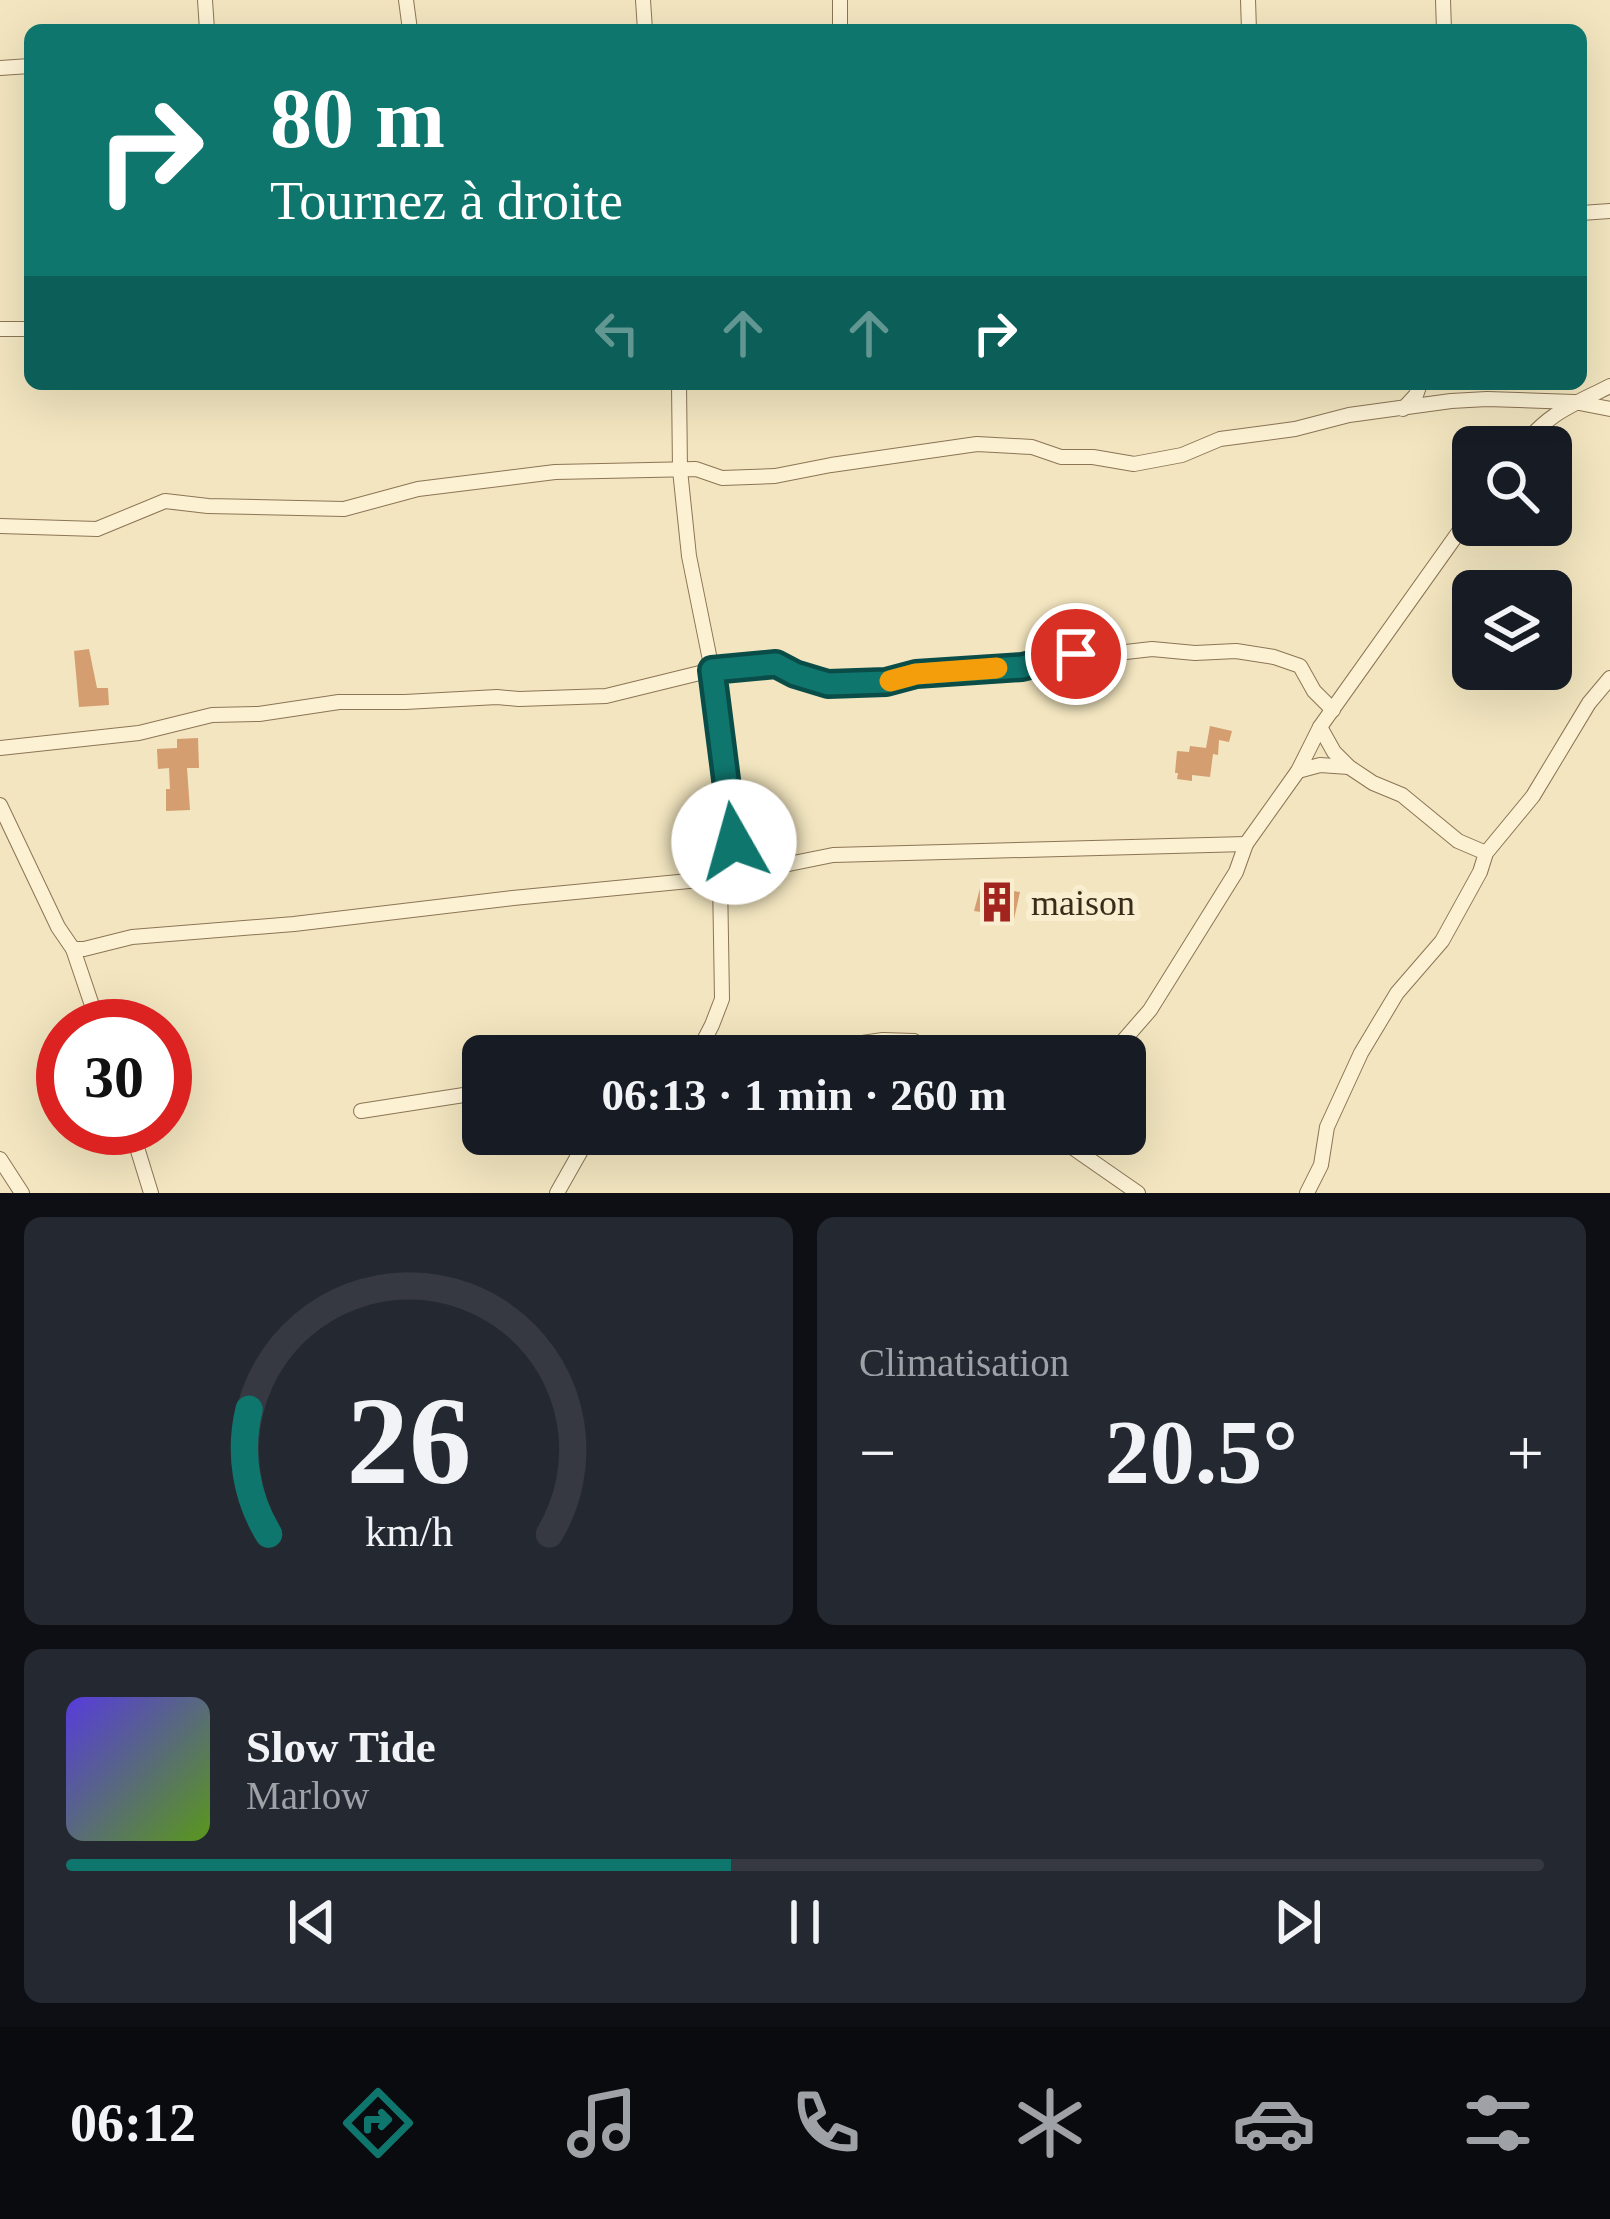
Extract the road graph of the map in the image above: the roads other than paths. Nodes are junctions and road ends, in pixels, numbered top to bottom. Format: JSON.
{"nodes":[{"id":1,"x":1610,"y":386,"type":"edge"},
{"id":2,"x":679,"y":390,"type":"edge"},
{"id":3,"x":1418,"y":390,"type":"edge"},
{"id":4,"x":1451,"y":390,"type":"edge"},
{"id":5,"x":1451,"y":401,"type":"junction"},
{"id":6,"x":1574,"y":401,"type":"junction"},
{"id":7,"x":1403,"y":409,"type":"junction"},
{"id":8,"x":1610,"y":409,"type":"edge"},
{"id":9,"x":1540,"y":426,"type":"edge"},
{"id":10,"x":680,"y":470,"type":"junction"},
{"id":11,"x":0,"y":526,"type":"edge"},
{"id":12,"x":1452,"y":542,"type":"edge"},
{"id":13,"x":712,"y":670,"type":"junction"},
{"id":14,"x":1610,"y":678,"type":"edge"},
{"id":15,"x":1333,"y":710,"type":"junction"},
{"id":16,"x":1321,"y":728,"type":"junction"},
{"id":17,"x":0,"y":748,"type":"edge"},
{"id":18,"x":1349,"y":767,"type":"junction"},
{"id":19,"x":1298,"y":771,"type":"junction"},
{"id":20,"x":0,"y":805,"type":"edge"},
{"id":21,"x":734,"y":842,"type":"junction"},
{"id":22,"x":1246,"y":844,"type":"junction"},
{"id":23,"x":1486,"y":853,"type":"junction"},
{"id":24,"x":749,"y":872,"type":"junction"},
{"id":25,"x":720,"y":878,"type":"junction"},
{"id":26,"x":73,"y":949,"type":"junction"},
{"id":27,"x":90,"y":999,"type":"edge"},
{"id":28,"x":707,"y":1035,"type":"edge"},
{"id":29,"x":1128,"y":1035,"type":"edge"},
{"id":30,"x":462,"y":1095,"type":"edge"},
{"id":31,"x":361,"y":1111,"type":"dead end"},
{"id":32,"x":139,"y":1155,"type":"edge"},
{"id":33,"x":578,"y":1155,"type":"edge"},
{"id":34,"x":1083,"y":1155,"type":"edge"},
{"id":35,"x":0,"y":1159,"type":"edge"},
{"id":36,"x":22,"y":1193,"type":"edge"},
{"id":37,"x":151,"y":1193,"type":"edge"},
{"id":38,"x":557,"y":1193,"type":"edge"},
{"id":39,"x":1138,"y":1193,"type":"edge"},
{"id":40,"x":1307,"y":1193,"type":"edge"}],
"edges":[{"from":1,"to":6,"type":"street"},
{"from":2,"to":10,"type":"street"},
{"from":3,"to":7,"type":"street"},
{"from":4,"to":5,"type":"street"},
{"from":5,"to":6,"type":"street"},
{"from":5,"to":7,"type":"street"},
{"from":6,"to":8,"type":"street"},
{"from":6,"to":9,"type":"street"},
{"from":7,"to":10,"type":"street"},
{"from":10,"to":11,"type":"street"},
{"from":10,"to":13,"type":"street"},
{"from":12,"to":15,"type":"street"},
{"from":13,"to":15,"type":"street"},
{"from":13,"to":17,"type":"street"},
{"from":13,"to":21,"type":"street"},
{"from":14,"to":23,"type":"street"},
{"from":15,"to":16,"type":"street"},
{"from":16,"to":18,"type":"street"},
{"from":16,"to":19,"type":"street"},
{"from":18,"to":19,"type":"street"},
{"from":18,"to":23,"type":"street"},
{"from":19,"to":22,"type":"street"},
{"from":20,"to":26,"type":"street"},
{"from":21,"to":24,"type":"street"},
{"from":21,"to":25,"type":"street"},
{"from":22,"to":24,"type":"street"},
{"from":22,"to":29,"type":"street"},
{"from":23,"to":40,"type":"street"},
{"from":24,"to":25,"type":"street"},
{"from":25,"to":26,"type":"street"},
{"from":25,"to":28,"type":"street"},
{"from":26,"to":27,"type":"street"},
{"from":30,"to":31,"type":"street"},
{"from":32,"to":37,"type":"street"},
{"from":33,"to":38,"type":"street"},
{"from":34,"to":39,"type":"street"},
{"from":35,"to":36,"type":"street"}]}
